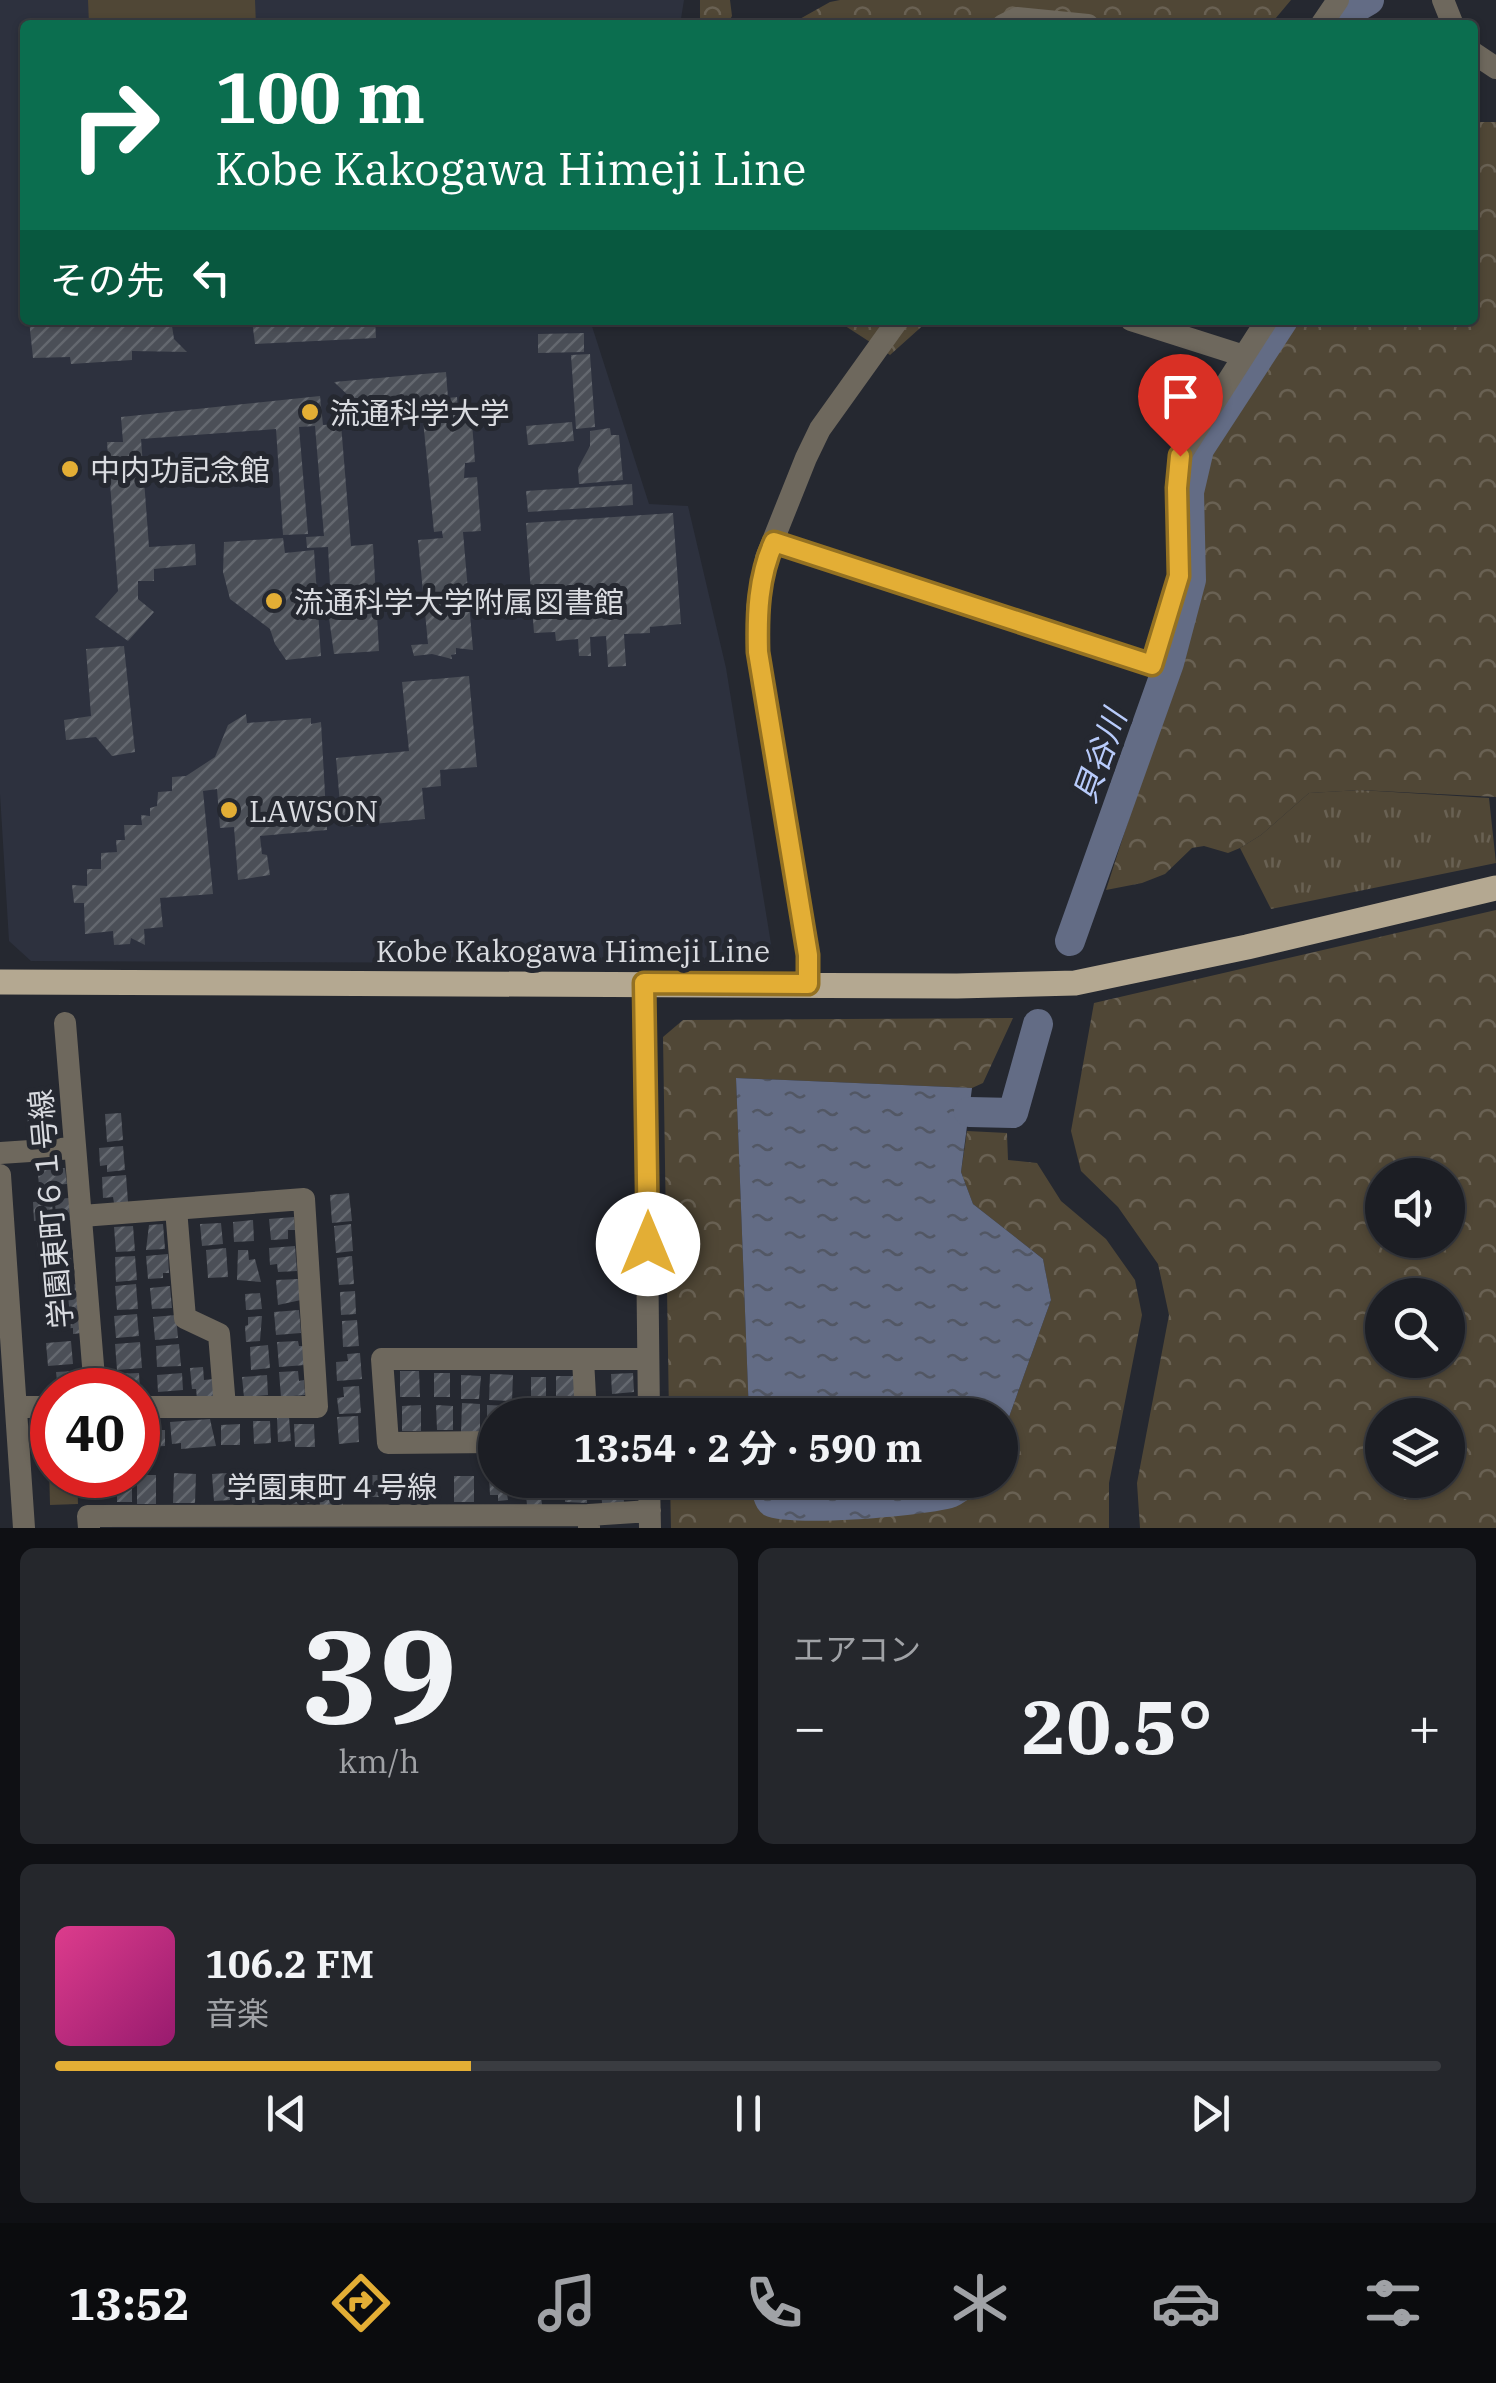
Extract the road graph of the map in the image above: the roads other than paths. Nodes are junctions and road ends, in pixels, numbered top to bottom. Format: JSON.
{"nodes":[{"id":1,"x":894,"y":325,"type":"edge"},
{"id":2,"x":1147,"y":325,"type":"edge"},
{"id":3,"x":1264,"y":325,"type":"edge"},
{"id":4,"x":1244,"y":356,"type":"junction"},
{"id":5,"x":774,"y":542,"type":"junction"},
{"id":6,"x":1496,"y":888,"type":"edge"},
{"id":7,"x":0,"y":982,"type":"edge"},
{"id":8,"x":644,"y":983,"type":"junction"},
{"id":9,"x":808,"y":984,"type":"junction"},
{"id":10,"x":71,"y":1038,"type":"dead end"},
{"id":11,"x":75,"y":1148,"type":"junction"},
{"id":12,"x":0,"y":1154,"type":"edge"},
{"id":13,"x":0,"y":1175,"type":"edge"},
{"id":14,"x":176,"y":1209,"type":"junction"},
{"id":15,"x":82,"y":1216,"type":"junction"},
{"id":16,"x":583,"y":1359,"type":"junction"},
{"id":17,"x":648,"y":1359,"type":"junction"},
{"id":18,"x":93,"y":1368,"type":"edge"},
{"id":19,"x":585,"y":1398,"type":"edge"},
{"id":20,"x":649,"y":1398,"type":"edge"},
{"id":21,"x":16,"y":1407,"type":"junction"},
{"id":22,"x":30,"y":1407,"type":"edge"},
{"id":23,"x":160,"y":1407,"type":"edge"},
{"id":24,"x":225,"y":1407,"type":"junction"},
{"id":25,"x":478,"y":1442,"type":"edge"},
{"id":26,"x":650,"y":1520,"type":"edge"},
{"id":27,"x":171,"y":1522,"type":"edge"},
{"id":28,"x":258,"y":1522,"type":"edge"},
{"id":29,"x":339,"y":1522,"type":"edge"},
{"id":30,"x":403,"y":1522,"type":"edge"},
{"id":31,"x":489,"y":1522,"type":"edge"},
{"id":32,"x":589,"y":1522,"type":"edge"},
{"id":33,"x":24,"y":1528,"type":"edge"},
{"id":34,"x":89,"y":1528,"type":"edge"}],
"edges":[{"from":1,"to":5,"type":"street"},
{"from":2,"to":4,"type":"street"},
{"from":3,"to":4,"type":"street"},
{"from":4,"to":5,"type":"street"},
{"from":5,"to":9,"type":"street"},
{"from":6,"to":9,"type":"main road","name":"Kobe Kakogawa Himeji Line"},
{"from":7,"to":8,"type":"main road","name":"Kobe Kakogawa Himeji Line"},
{"from":8,"to":9,"type":"main road","name":"Kobe Kakogawa Himeji Line"},
{"from":8,"to":17,"type":"street"},
{"from":10,"to":11,"type":"street","name":"学園東町６１号線"},
{"from":11,"to":12,"type":"street"},
{"from":11,"to":15,"type":"street","name":"学園東町６１号線"},
{"from":13,"to":21,"type":"street"},
{"from":14,"to":15,"type":"street"},
{"from":14,"to":24,"type":"street"},
{"from":14,"to":24,"type":"street"},
{"from":15,"to":18,"type":"street","name":"学園東町６１号線"},
{"from":16,"to":17,"type":"street"},
{"from":16,"to":19,"type":"street"},
{"from":16,"to":25,"type":"street"},
{"from":17,"to":20,"type":"street"},
{"from":21,"to":22,"type":"street"},
{"from":21,"to":33,"type":"street"},
{"from":23,"to":24,"type":"street"},
{"from":26,"to":32,"type":"street","name":"学園東町４号線"},
{"from":27,"to":28,"type":"street","name":"学園東町４号線"},
{"from":27,"to":34,"type":"street","name":"学園東町４号線"},
{"from":28,"to":29,"type":"street","name":"学園東町４号線"},
{"from":29,"to":30,"type":"street","name":"学園東町４号線"},
{"from":30,"to":31,"type":"street","name":"学園東町４号線"},
{"from":31,"to":32,"type":"street","name":"学園東町４号線"}]}
